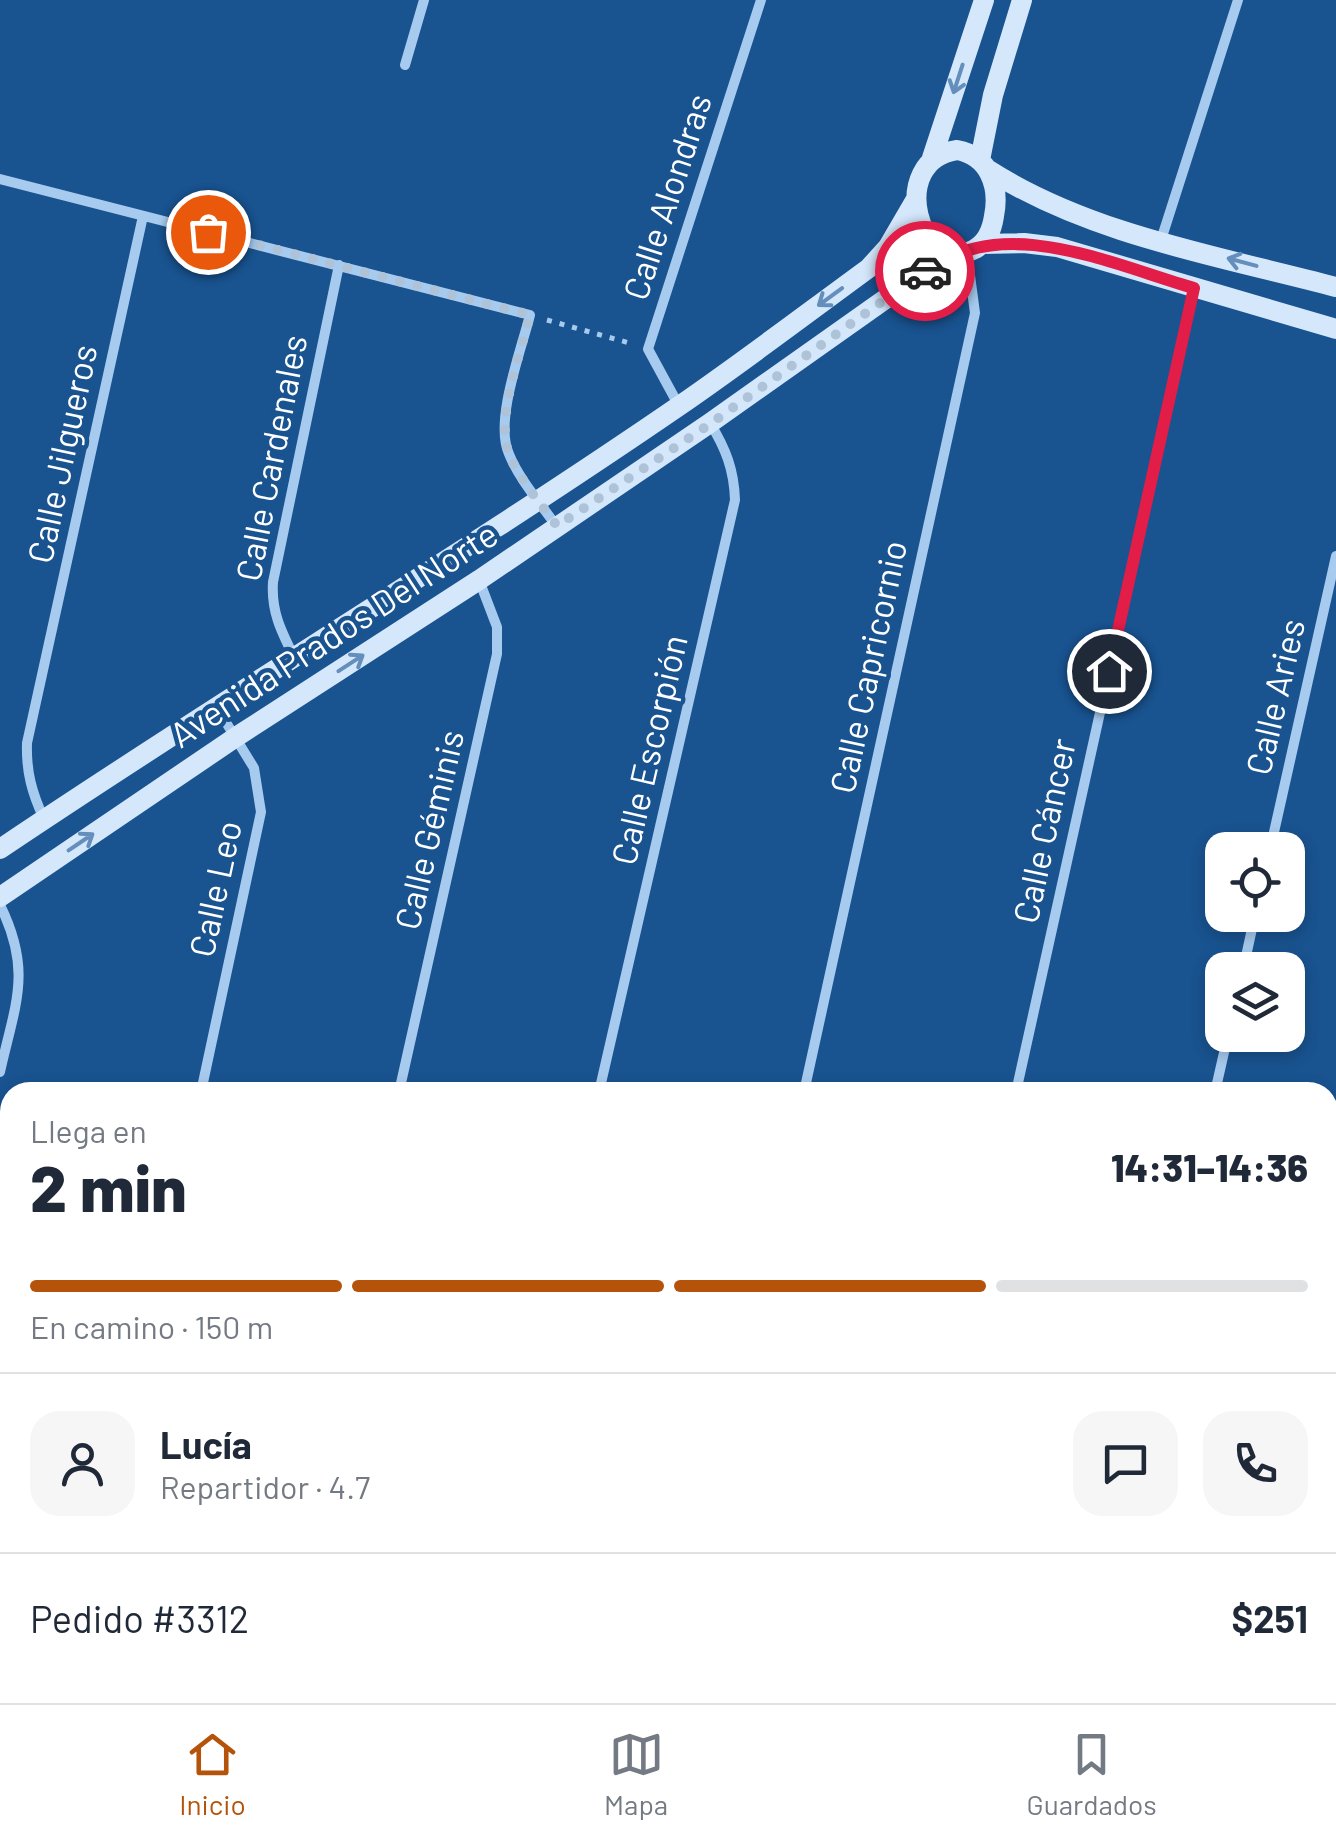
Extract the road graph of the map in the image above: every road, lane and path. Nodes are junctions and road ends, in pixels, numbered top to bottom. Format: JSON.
{"nodes":[{"id":1,"x":424,"y":0,"type":"edge"},
{"id":2,"x":761,"y":0,"type":"edge"},
{"id":3,"x":984,"y":0,"type":"edge"},
{"id":4,"x":1022,"y":0,"type":"edge"},
{"id":5,"x":1238,"y":0,"type":"edge"},
{"id":6,"x":405,"y":64,"type":"dead end"},
{"id":7,"x":932,"y":158,"type":"junction"},
{"id":8,"x":984,"y":164,"type":"junction"},
{"id":9,"x":0,"y":179,"type":"edge"},
{"id":10,"x":916,"y":200,"type":"junction"},
{"id":11,"x":143,"y":216,"type":"junction"},
{"id":12,"x":1161,"y":240,"type":"junction"},
{"id":13,"x":966,"y":250,"type":"junction"},
{"id":14,"x":340,"y":265,"type":"junction"},
{"id":15,"x":1336,"y":287,"type":"edge"},
{"id":16,"x":1194,"y":288,"type":"junction"},
{"id":17,"x":530,"y":315,"type":"junction"},
{"id":18,"x":1336,"y":329,"type":"edge"},
{"id":19,"x":648,"y":348,"type":"junction"},
{"id":20,"x":679,"y":406,"type":"junction"},
{"id":21,"x":710,"y":424,"type":"junction"},
{"id":22,"x":538,"y":499,"type":"junction"},
{"id":23,"x":557,"y":526,"type":"junction"},
{"id":24,"x":1336,"y":556,"type":"edge"},
{"id":25,"x":479,"y":580,"type":"junction"},
{"id":26,"x":294,"y":658,"type":"junction"},
{"id":27,"x":216,"y":705,"type":"junction"},
{"id":28,"x":236,"y":737,"type":"junction"},
{"id":29,"x":44,"y":819,"type":"junction"},
{"id":30,"x":1274,"y":832,"type":"edge"},
{"id":31,"x":0,"y":849,"type":"edge"},
{"id":32,"x":0,"y":897,"type":"edge"},
{"id":33,"x":0,"y":905,"type":"edge"},
{"id":34,"x":1224,"y":1052,"type":"edge"},
{"id":35,"x":0,"y":1072,"type":"edge"},
{"id":36,"x":203,"y":1082,"type":"edge"},
{"id":37,"x":402,"y":1082,"type":"edge"},
{"id":38,"x":600,"y":1082,"type":"edge"},
{"id":39,"x":806,"y":1082,"type":"edge"},
{"id":40,"x":1018,"y":1082,"type":"edge"},
{"id":41,"x":1217,"y":1082,"type":"edge"}],
"edges":[{"from":1,"to":6,"type":"street"},
{"from":2,"to":19,"type":"street","name":"Calle Alondras"},
{"from":3,"to":7,"type":"main road","one_way":true},
{"from":4,"to":8,"type":"main road"},
{"from":5,"to":12,"type":"street"},
{"from":7,"to":8,"type":"main road"},
{"from":7,"to":10,"type":"main road"},
{"from":8,"to":12,"type":"main road"},
{"from":8,"to":13,"type":"main road"},
{"from":9,"to":11,"type":"street"},
{"from":10,"to":13,"type":"main road"},
{"from":10,"to":20,"type":"main road","name":"Avenida Prados Del Norte","one_way":true},
{"from":11,"to":14,"type":"street"},
{"from":11,"to":29,"type":"street","name":"Calle Jilgueros"},
{"from":15,"to":12,"type":"main road","one_way":true},
{"from":13,"to":16,"type":"main road"},
{"from":13,"to":21,"type":"main road","name":"Avenida Prados Del Norte"},
{"from":13,"to":39,"type":"street","name":"Calle Capricornio"},
{"from":14,"to":17,"type":"street"},
{"from":14,"to":26,"type":"street","name":"Calle Cardenales"},
{"from":16,"to":18,"type":"main road"},
{"from":16,"to":40,"type":"street","name":"Calle Cáncer"},
{"from":17,"to":19,"type":"path"},
{"from":17,"to":22,"type":"street"},
{"from":19,"to":20,"type":"street","name":"Calle Alondras"},
{"from":20,"to":22,"type":"main road","name":"Avenida Prados Del Norte"},
{"from":21,"to":23,"type":"main road","name":"Avenida Prados Del Norte"},
{"from":21,"to":38,"type":"street","name":"Calle Escorpión"},
{"from":22,"to":23,"type":"street"},
{"from":22,"to":26,"type":"main road","name":"Avenida Prados Del Norte"},
{"from":23,"to":25,"type":"main road","name":"Avenida Prados Del Norte"},
{"from":24,"to":30,"type":"street","name":"Calle Aries"},
{"from":28,"to":25,"type":"main road","name":"Avenida Prados Del Norte","one_way":true},
{"from":25,"to":37,"type":"street","name":"Calle Géminis"},
{"from":26,"to":27,"type":"main road","name":"Avenida Prados Del Norte"},
{"from":27,"to":28,"type":"street","name":"Calle Leo"},
{"from":27,"to":29,"type":"main road","name":"Avenida Prados Del Norte"},
{"from":32,"to":28,"type":"main road","name":"Avenida Prados Del Norte","one_way":true},
{"from":28,"to":36,"type":"street","name":"Calle Leo"},
{"from":29,"to":31,"type":"main road","name":"Avenida Prados Del Norte"},
{"from":33,"to":35,"type":"street"},
{"from":34,"to":41,"type":"street"}]}
